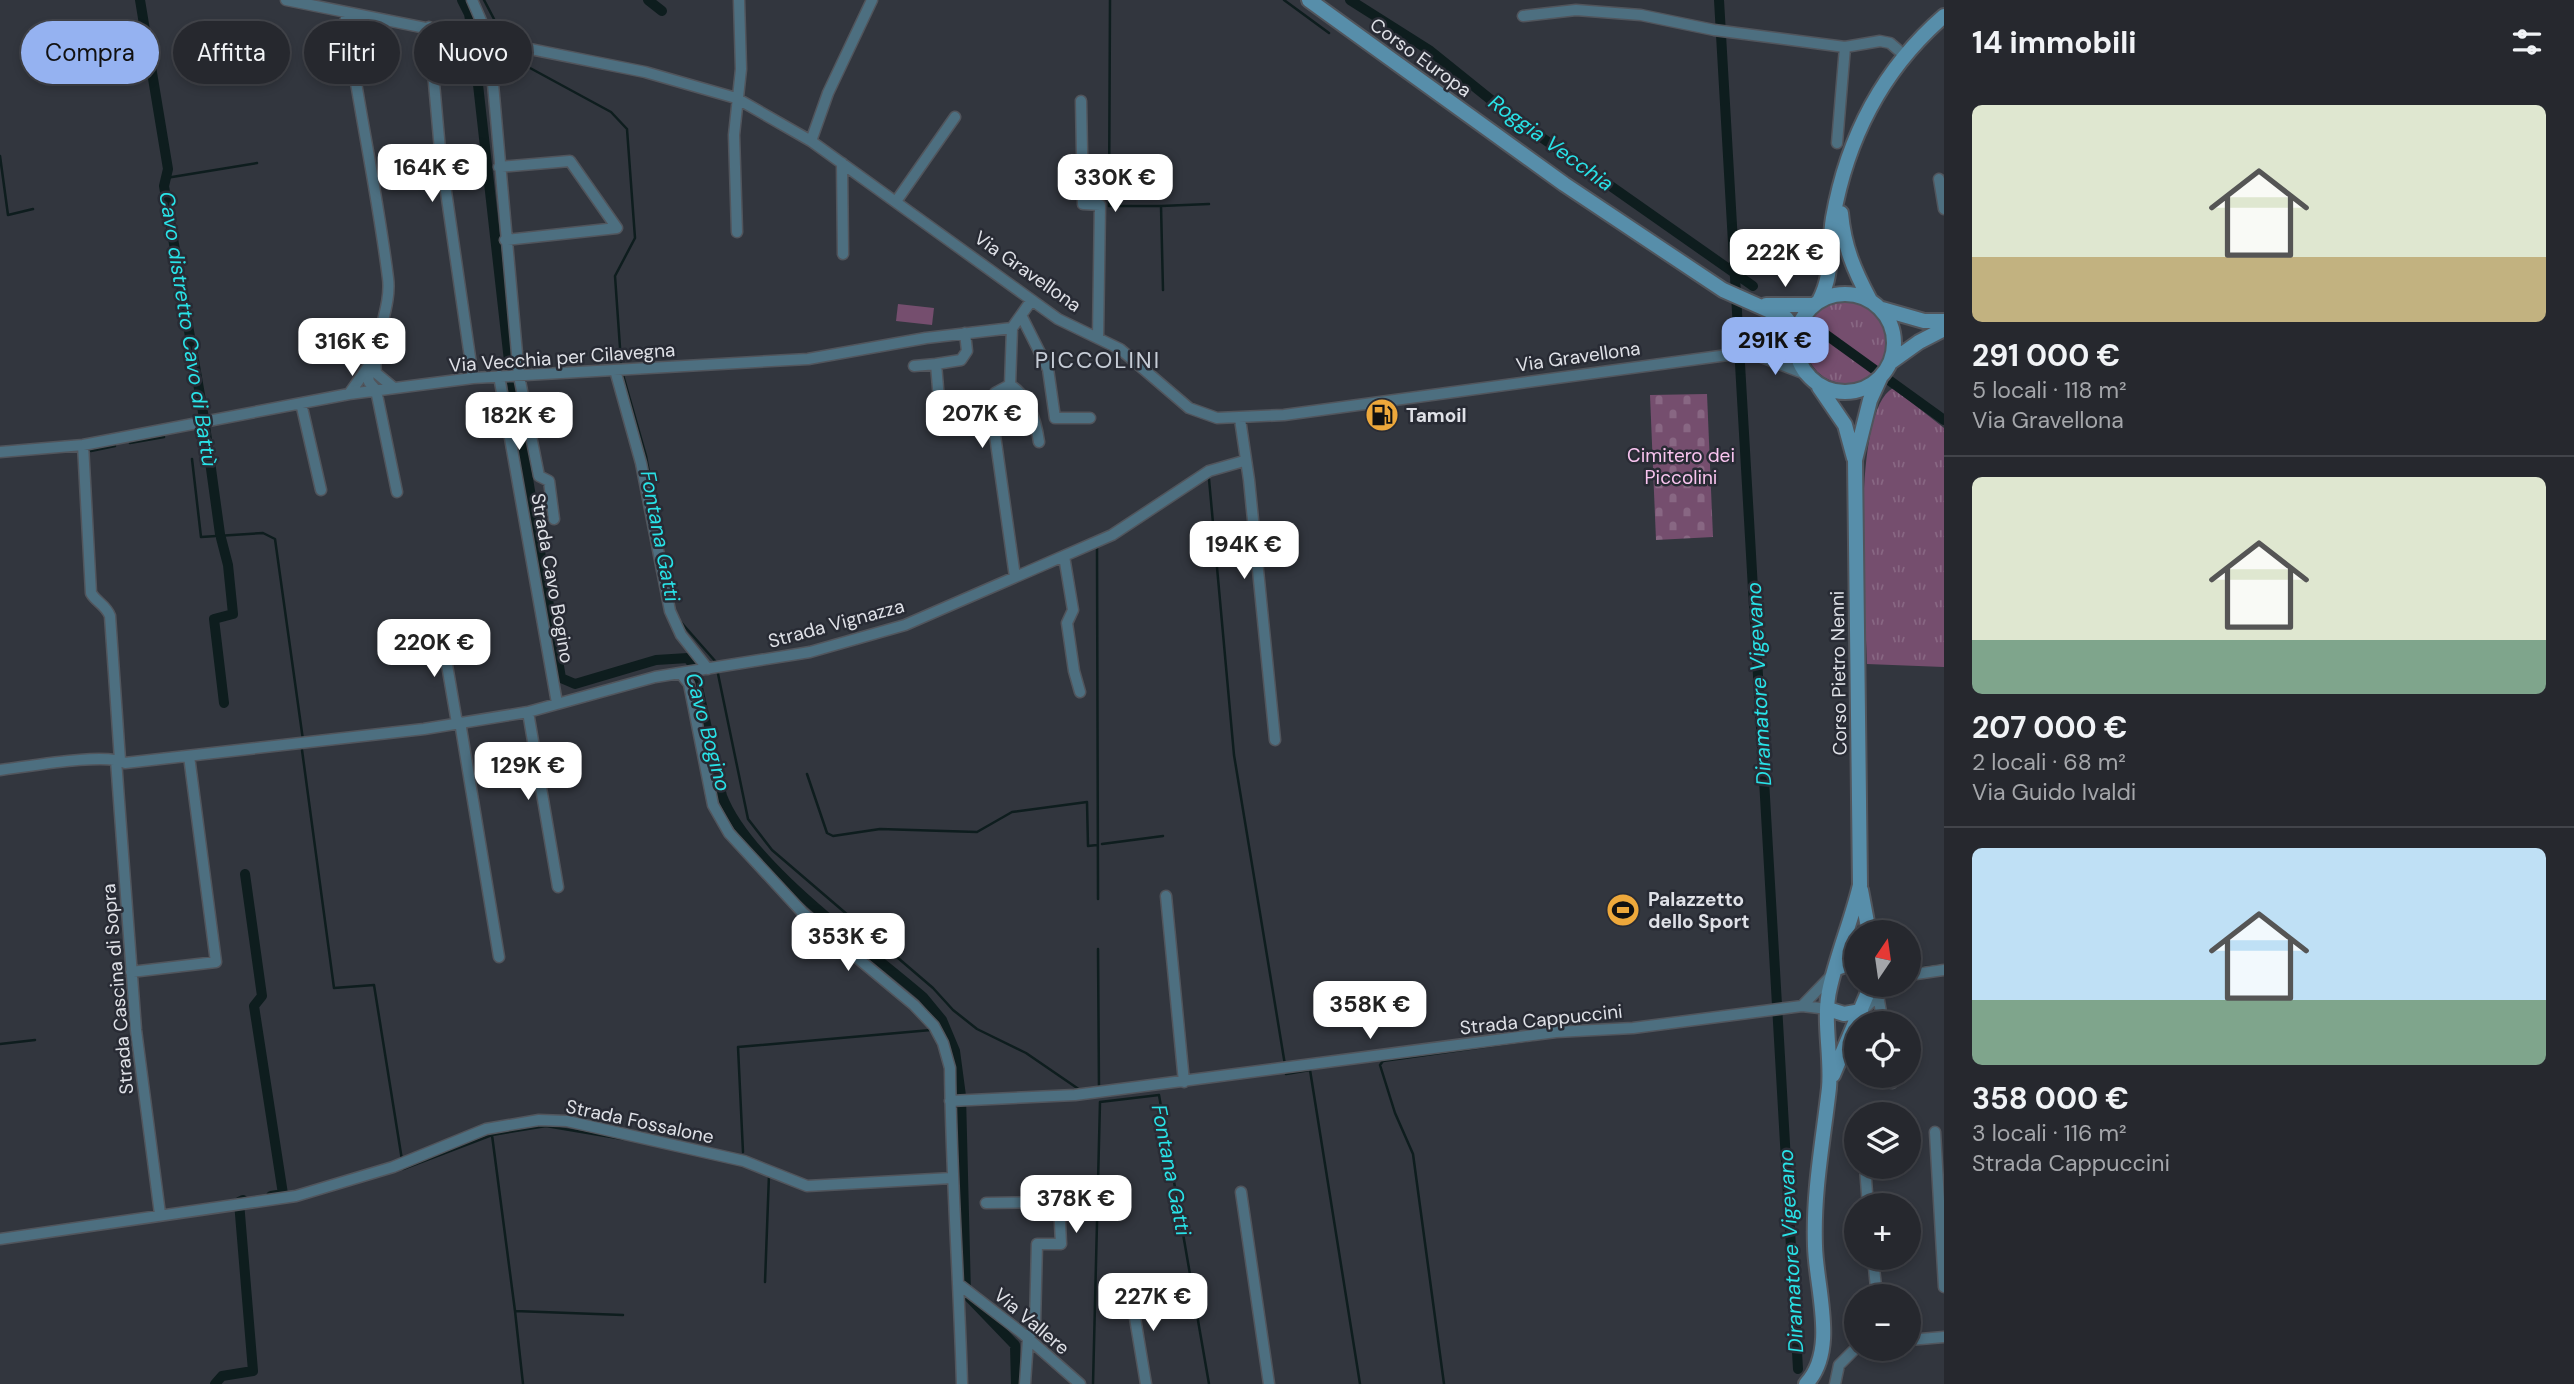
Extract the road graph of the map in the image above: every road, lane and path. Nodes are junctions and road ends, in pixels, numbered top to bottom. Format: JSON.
{"nodes":[{"id":1,"x":286,"y":0,"type":"edge"},
{"id":2,"x":472,"y":0,"type":"edge"},
{"id":3,"x":738,"y":0,"type":"edge"},
{"id":4,"x":872,"y":0,"type":"edge"},
{"id":5,"x":1309,"y":0,"type":"edge"},
{"id":6,"x":345,"y":12,"type":"junction"},
{"id":7,"x":1523,"y":16,"type":"dead end"},
{"id":8,"x":1944,"y":16,"type":"edge"},
{"id":9,"x":479,"y":21,"type":"edge"},
{"id":10,"x":414,"y":24,"type":"edge"},
{"id":11,"x":1845,"y":47,"type":"junction"},
{"id":12,"x":532,"y":49,"type":"edge"},
{"id":13,"x":1904,"y":55,"type":"junction"},
{"id":14,"x":434,"y":84,"type":"edge"},
{"id":15,"x":489,"y":84,"type":"edge"},
{"id":16,"x":736,"y":98,"type":"junction"},
{"id":17,"x":1081,"y":101,"type":"dead end"},
{"id":18,"x":954,"y":117,"type":"dead end"},
{"id":19,"x":811,"y":141,"type":"junction"},
{"id":20,"x":1837,"y":142,"type":"dead end"},
{"id":21,"x":842,"y":163,"type":"junction"},
{"id":22,"x":499,"y":167,"type":"junction"},
{"id":23,"x":1939,"y":179,"type":"dead end"},
{"id":24,"x":1839,"y":195,"type":"junction"},
{"id":25,"x":897,"y":201,"type":"junction"},
{"id":26,"x":1944,"y":209,"type":"edge"},
{"id":27,"x":737,"y":232,"type":"dead end"},
{"id":28,"x":505,"y":240,"type":"junction"},
{"id":29,"x":843,"y":254,"type":"dead end"},
{"id":30,"x":1031,"y":302,"type":"junction"},
{"id":31,"x":1816,"y":303,"type":"junction"},
{"id":32,"x":1755,"y":304,"type":"junction"},
{"id":33,"x":1876,"y":304,"type":"junction"},
{"id":34,"x":1022,"y":317,"type":"junction"},
{"id":35,"x":1944,"y":321,"type":"edge"},
{"id":36,"x":1012,"y":328,"type":"junction"},
{"id":37,"x":1944,"y":329,"type":"edge"},
{"id":38,"x":965,"y":333,"type":"junction"},
{"id":39,"x":1796,"y":335,"type":"junction"},
{"id":40,"x":1098,"y":338,"type":"junction"},
{"id":41,"x":1751,"y":353,"type":"junction"},
{"id":42,"x":374,"y":358,"type":"junction"},
{"id":43,"x":936,"y":363,"type":"junction"},
{"id":44,"x":915,"y":366,"type":"dead end"},
{"id":45,"x":367,"y":369,"type":"junction"},
{"id":46,"x":615,"y":370,"type":"junction"},
{"id":47,"x":1885,"y":372,"type":"junction"},
{"id":48,"x":500,"y":376,"type":"junction"},
{"id":49,"x":519,"y":376,"type":"junction"},
{"id":50,"x":473,"y":378,"type":"junction"},
{"id":51,"x":1811,"y":378,"type":"junction"},
{"id":52,"x":1010,"y":385,"type":"junction"},
{"id":53,"x":394,"y":388,"type":"junction"},
{"id":54,"x":376,"y":390,"type":"junction"},
{"id":55,"x":349,"y":394,"type":"junction"},
{"id":56,"x":939,"y":400,"type":"dead end"},
{"id":57,"x":301,"y":403,"type":"junction"},
{"id":58,"x":1090,"y":418,"type":"dead end"},
{"id":59,"x":1240,"y":419,"type":"junction"},
{"id":60,"x":1039,"y":442,"type":"dead end"},
{"id":61,"x":83,"y":445,"type":"junction"},
{"id":62,"x":0,"y":452,"type":"edge"},
{"id":63,"x":1855,"y":460,"type":"junction"},
{"id":64,"x":1244,"y":461,"type":"junction"},
{"id":65,"x":321,"y":490,"type":"dead end"},
{"id":66,"x":397,"y":492,"type":"dead end"},
{"id":67,"x":554,"y":519,"type":"dead end"},
{"id":68,"x":1064,"y":556,"type":"junction"},
{"id":69,"x":1015,"y":577,"type":"junction"},
{"id":70,"x":441,"y":630,"type":"dead end"},
{"id":71,"x":702,"y":670,"type":"junction"},
{"id":72,"x":1080,"y":692,"type":"dead end"},
{"id":73,"x":557,"y":703,"type":"junction"},
{"id":74,"x":528,"y":712,"type":"junction"},
{"id":75,"x":459,"y":723,"type":"junction"},
{"id":76,"x":1275,"y":740,"type":"dead end"},
{"id":77,"x":189,"y":756,"type":"junction"},
{"id":78,"x":118,"y":760,"type":"junction"},
{"id":79,"x":0,"y":770,"type":"edge"},
{"id":80,"x":1860,"y":885,"type":"junction"},
{"id":81,"x":558,"y":887,"type":"dead end"},
{"id":82,"x":1166,"y":896,"type":"dead end"},
{"id":83,"x":1867,"y":920,"type":"edge"},
{"id":84,"x":499,"y":957,"type":"dead end"},
{"id":85,"x":1844,"y":966,"type":"edge"},
{"id":86,"x":1837,"y":968,"type":"junction"},
{"id":87,"x":1944,"y":970,"type":"edge"},
{"id":88,"x":131,"y":972,"type":"junction"},
{"id":89,"x":1922,"y":973,"type":"edge"},
{"id":90,"x":1802,"y":1006,"type":"junction"},
{"id":91,"x":1828,"y":1009,"type":"junction"},
{"id":92,"x":1844,"y":1014,"type":"edge"},
{"id":93,"x":1844,"y":1046,"type":"edge"},
{"id":94,"x":1184,"y":1083,"type":"junction"},
{"id":95,"x":1829,"y":1086,"type":"junction"},
{"id":96,"x":951,"y":1101,"type":"junction"},
{"id":97,"x":1934,"y":1132,"type":"dead end"},
{"id":98,"x":952,"y":1178,"type":"junction"},
{"id":99,"x":1241,"y":1192,"type":"dead end"},
{"id":100,"x":986,"y":1203,"type":"dead end"},
{"id":101,"x":160,"y":1214,"type":"junction"},
{"id":102,"x":0,"y":1239,"type":"edge"},
{"id":103,"x":961,"y":1286,"type":"junction"},
{"id":104,"x":1944,"y":1287,"type":"edge"},
{"id":105,"x":1183,"y":1299,"type":"dead end"},
{"id":106,"x":1944,"y":1337,"type":"edge"},
{"id":107,"x":1921,"y":1338,"type":"edge"},
{"id":108,"x":1028,"y":1340,"type":"junction"},
{"id":109,"x":1844,"y":1360,"type":"edge"},
{"id":110,"x":961,"y":1384,"type":"edge"},
{"id":111,"x":1025,"y":1384,"type":"edge"},
{"id":112,"x":1080,"y":1384,"type":"edge"},
{"id":113,"x":1146,"y":1384,"type":"edge"},
{"id":114,"x":1269,"y":1384,"type":"edge"},
{"id":115,"x":1806,"y":1384,"type":"edge"},
{"id":116,"x":1835,"y":1384,"type":"edge"}],
"edges":[{"from":1,"to":6,"type":"street","name":"Via Gravellona"},
{"from":2,"to":9,"type":"street"},
{"from":3,"to":16,"type":"street"},
{"from":4,"to":19,"type":"street"},
{"from":5,"to":32,"type":"main road","name":"Corso Europa"},
{"from":6,"to":10,"type":"street","name":"Via Gravellona"},
{"from":6,"to":42,"type":"street"},
{"from":7,"to":11,"type":"street"},
{"from":8,"to":13,"type":"main road"},
{"from":11,"to":13,"type":"street"},
{"from":11,"to":20,"type":"street"},
{"from":12,"to":16,"type":"street","name":"Via Gravellona"},
{"from":13,"to":24,"type":"main road"},
{"from":14,"to":50,"type":"street"},
{"from":15,"to":22,"type":"street"},
{"from":16,"to":19,"type":"street","name":"Via Gravellona"},
{"from":16,"to":27,"type":"street"},
{"from":17,"to":40,"type":"street"},
{"from":18,"to":25,"type":"street"},
{"from":19,"to":21,"type":"street","name":"Via Gravellona"},
{"from":21,"to":25,"type":"street","name":"Via Gravellona"},
{"from":21,"to":29,"type":"street"},
{"from":22,"to":28,"type":"street"},
{"from":22,"to":28,"type":"street"},
{"from":23,"to":26,"type":"street"},
{"from":24,"to":31,"type":"main road"},
{"from":24,"to":33,"type":"main road"},
{"from":25,"to":30,"type":"street","name":"Via Gravellona"},
{"from":28,"to":49,"type":"street"},
{"from":30,"to":34,"type":"street"},
{"from":30,"to":40,"type":"street","name":"Via Gravellona"},
{"from":31,"to":32,"type":"main road"},
{"from":31,"to":33,"type":"main road"},
{"from":31,"to":39,"type":"main road"},
{"from":32,"to":39,"type":"main road","name":"Corso Europa"},
{"from":33,"to":35,"type":"main road"},
{"from":33,"to":47,"type":"main road"},
{"from":34,"to":36,"type":"street"},
{"from":34,"to":58,"type":"street"},
{"from":36,"to":38,"type":"street","name":"Via Vecchia per Cilavegna"},
{"from":36,"to":52,"type":"street"},
{"from":37,"to":47,"type":"main road"},
{"from":38,"to":43,"type":"street"},
{"from":38,"to":46,"type":"street","name":"Via Vecchia per Cilavegna"},
{"from":39,"to":41,"type":"street"},
{"from":39,"to":51,"type":"main road"},
{"from":40,"to":59,"type":"street","name":"Via Gravellona"},
{"from":41,"to":51,"type":"street","name":"Via Gravellona"},
{"from":41,"to":59,"type":"street","name":"Via Gravellona"},
{"from":42,"to":45,"type":"street"},
{"from":42,"to":53,"type":"street"},
{"from":43,"to":44,"type":"street"},
{"from":43,"to":56,"type":"street"},
{"from":45,"to":54,"type":"street"},
{"from":45,"to":55,"type":"street"},
{"from":46,"to":49,"type":"street","name":"Via Vecchia per Cilavegna"},
{"from":46,"to":71,"type":"street"},
{"from":47,"to":51,"type":"main road"},
{"from":47,"to":63,"type":"main road","name":"Corso Pietro Nenni"},
{"from":48,"to":49,"type":"street","name":"Via Vecchia per Cilavegna"},
{"from":48,"to":50,"type":"street","name":"Via Vecchia per Cilavegna"},
{"from":48,"to":73,"type":"street","name":"Strada Cavo Bogino"},
{"from":49,"to":67,"type":"street"},
{"from":50,"to":53,"type":"street","name":"Via Vecchia per Cilavegna"},
{"from":51,"to":63,"type":"main road","name":"Corso Pietro Nenni"},
{"from":52,"to":60,"type":"street"},
{"from":52,"to":69,"type":"street"},
{"from":53,"to":54,"type":"street","name":"Via Vecchia per Cilavegna"},
{"from":54,"to":55,"type":"street","name":"Via Vecchia per Cilavegna"},
{"from":54,"to":66,"type":"street"},
{"from":55,"to":57,"type":"street","name":"Via Vecchia per Cilavegna"},
{"from":57,"to":61,"type":"street","name":"Via Vecchia per Cilavegna"},
{"from":57,"to":65,"type":"street"},
{"from":59,"to":64,"type":"street"},
{"from":61,"to":62,"type":"street","name":"Via Vecchia per Cilavegna"},
{"from":61,"to":78,"type":"street","name":"Strada Cascina di Sopra"},
{"from":63,"to":80,"type":"main road","name":"Corso Pietro Nenni"},
{"from":64,"to":68,"type":"street","name":"Strada Vignazza"},
{"from":64,"to":76,"type":"street"},
{"from":68,"to":69,"type":"street","name":"Strada Vignazza"},
{"from":68,"to":72,"type":"street"},
{"from":69,"to":71,"type":"street","name":"Strada Vignazza"},
{"from":70,"to":75,"type":"street"},
{"from":71,"to":73,"type":"street","name":"Strada Vignazza"},
{"from":71,"to":96,"type":"street"},
{"from":73,"to":74,"type":"street","name":"Strada Vignazza"},
{"from":74,"to":75,"type":"street","name":"Strada Vignazza"},
{"from":74,"to":81,"type":"street"},
{"from":75,"to":77,"type":"street","name":"Strada Vignazza"},
{"from":75,"to":84,"type":"street"},
{"from":77,"to":78,"type":"street","name":"Strada Vignazza"},
{"from":77,"to":88,"type":"street"},
{"from":78,"to":79,"type":"street","name":"Strada Vignazza"},
{"from":78,"to":88,"type":"street","name":"Strada Cascina di Sopra"},
{"from":80,"to":83,"type":"main road","name":"Corso Pietro Nenni"},
{"from":80,"to":86,"type":"main road","name":"Corso Pietro Nenni"},
{"from":82,"to":94,"type":"street"},
{"from":85,"to":86,"type":"main road"},
{"from":86,"to":90,"type":"street"},
{"from":86,"to":91,"type":"main road","name":"Corso Pietro Nenni"},
{"from":87,"to":89,"type":"street"},
{"from":88,"to":101,"type":"street","name":"Strada Cascina di Sopra"},
{"from":90,"to":91,"type":"street","name":"Strada Cappuccini"},
{"from":90,"to":94,"type":"street","name":"Strada Cappuccini"},
{"from":91,"to":92,"type":"main road"},
{"from":91,"to":95,"type":"main road","name":"Corso Pietro Nenni"},
{"from":93,"to":95,"type":"main road","name":"Corso Pietro Nenni"},
{"from":94,"to":96,"type":"street","name":"Strada Cappuccini"},
{"from":95,"to":115,"type":"main road","name":"Corso Pietro Nenni"},
{"from":96,"to":98,"type":"street"},
{"from":97,"to":104,"type":"street"},
{"from":98,"to":101,"type":"street","name":"Strada Fossalone"},
{"from":98,"to":103,"type":"street"},
{"from":99,"to":114,"type":"street"},
{"from":100,"to":108,"type":"street"},
{"from":101,"to":102,"type":"street","name":"Strada Fossalone"},
{"from":103,"to":108,"type":"street","name":"Via Vallere"},
{"from":103,"to":110,"type":"street"},
{"from":105,"to":113,"type":"street"},
{"from":106,"to":107,"type":"street"},
{"from":108,"to":111,"type":"street"},
{"from":108,"to":112,"type":"street","name":"Via Vallere"},
{"from":109,"to":116,"type":"street"}]}
